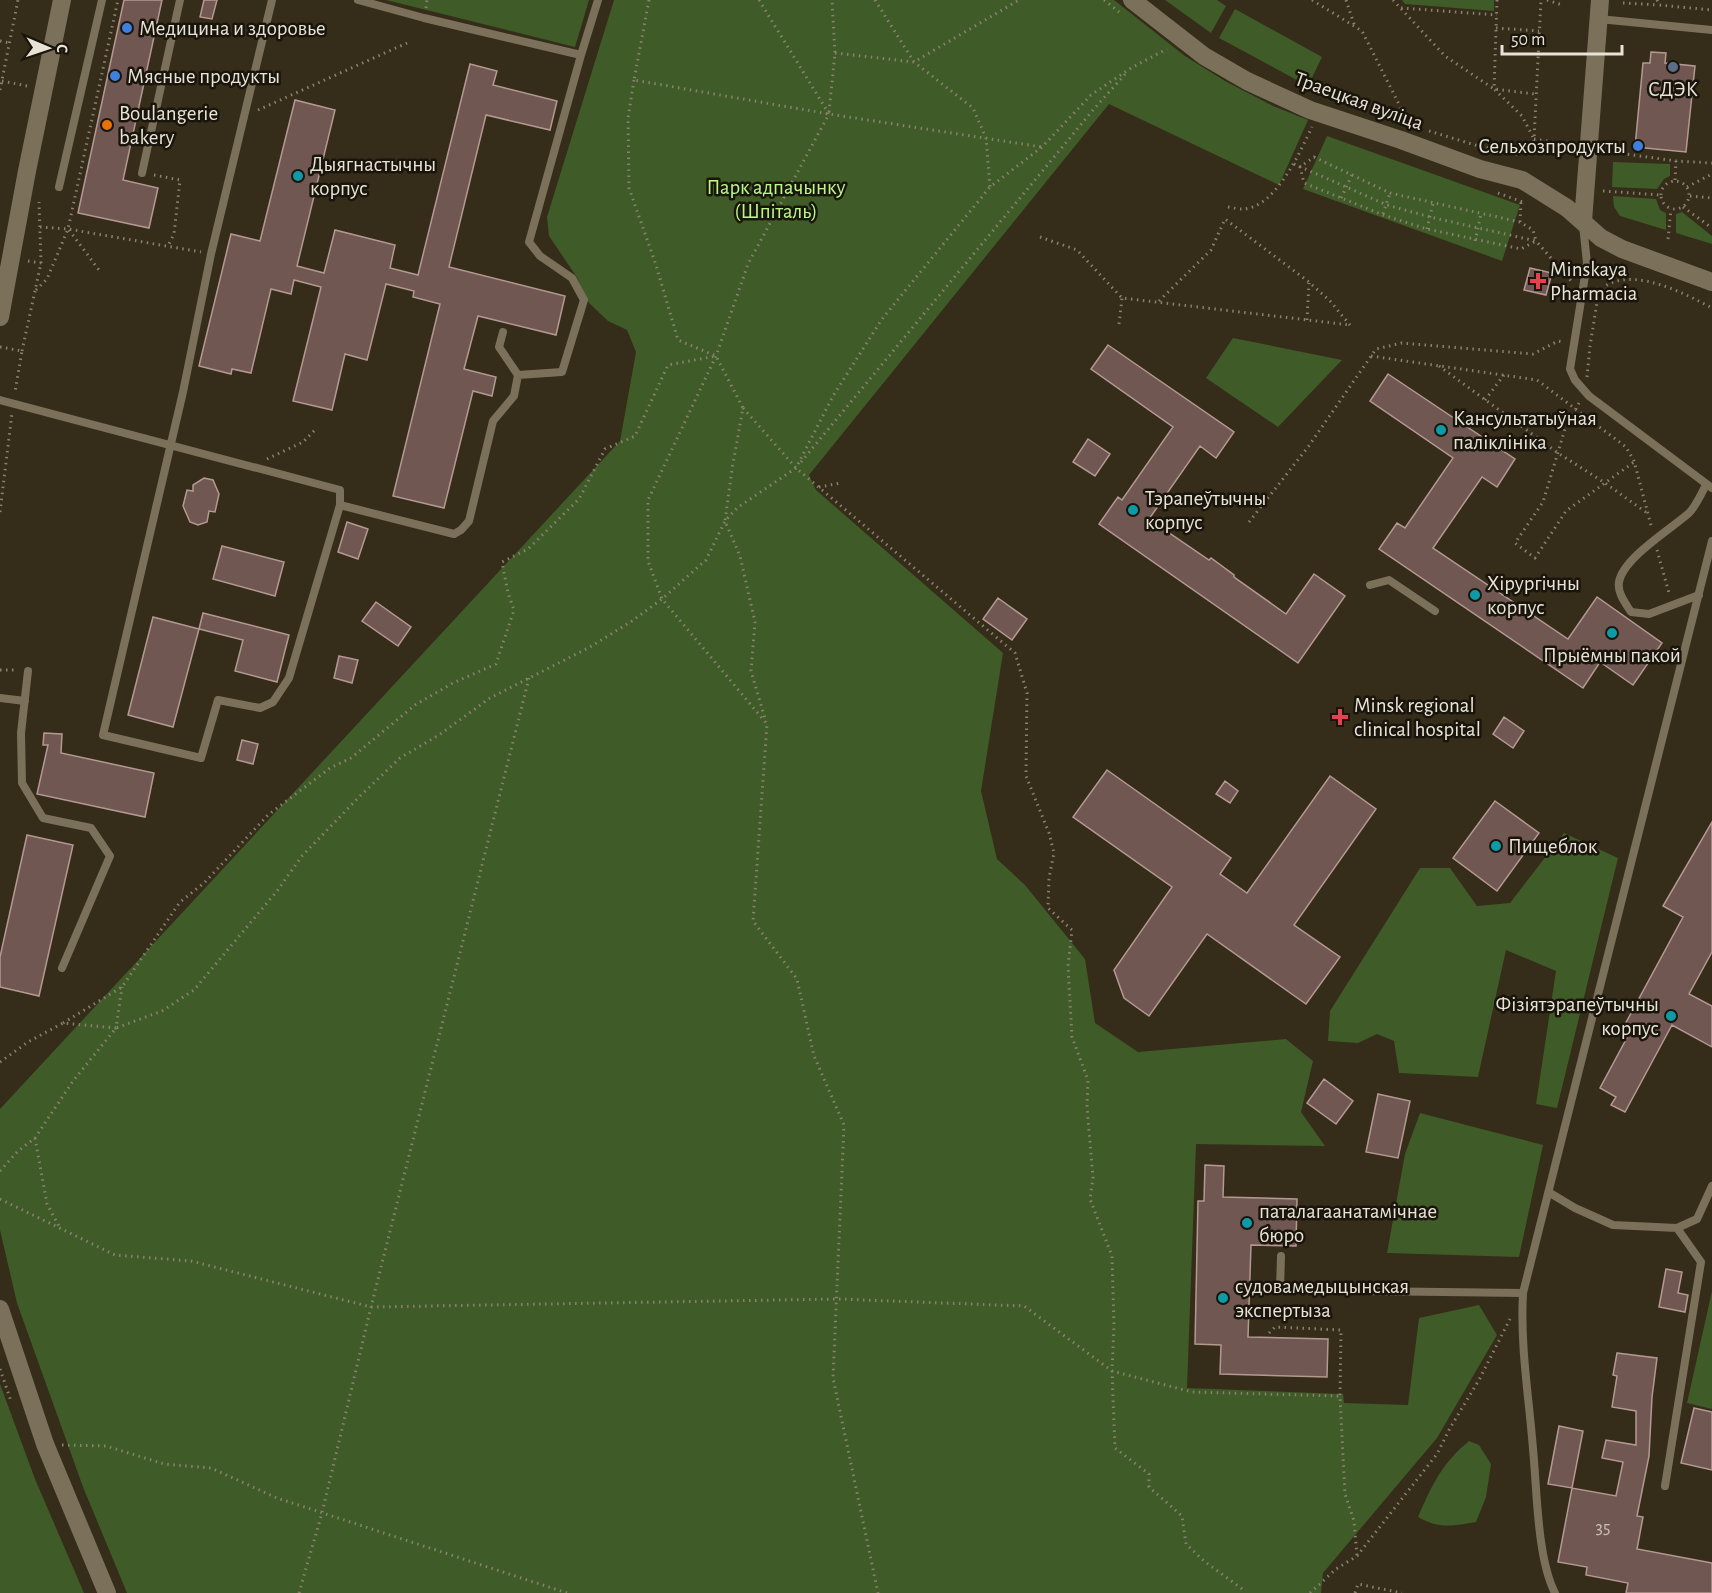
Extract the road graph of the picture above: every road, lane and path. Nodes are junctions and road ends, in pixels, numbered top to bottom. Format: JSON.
{"nodes":[{"id":1,"x":18,"y":0,"type":"edge"},
{"id":2,"x":62,"y":0,"type":"edge"},
{"id":3,"x":102,"y":0,"type":"edge"},
{"id":4,"x":118,"y":0,"type":"edge"},
{"id":5,"x":180,"y":0,"type":"edge"},
{"id":6,"x":272,"y":0,"type":"edge"},
{"id":7,"x":358,"y":0,"type":"edge"},
{"id":8,"x":598,"y":0,"type":"edge"},
{"id":9,"x":649,"y":0,"type":"edge"},
{"id":10,"x":759,"y":0,"type":"edge"},
{"id":11,"x":832,"y":0,"type":"edge"},
{"id":12,"x":874,"y":0,"type":"edge"},
{"id":13,"x":1019,"y":0,"type":"edge"},
{"id":14,"x":1131,"y":0,"type":"edge"},
{"id":15,"x":1312,"y":0,"type":"edge"},
{"id":16,"x":1346,"y":0,"type":"edge"},
{"id":17,"x":1393,"y":0,"type":"edge"},
{"id":18,"x":1497,"y":0,"type":"edge"},
{"id":19,"x":1541,"y":0,"type":"edge"},
{"id":20,"x":1547,"y":0,"type":"edge"},
{"id":21,"x":1600,"y":0,"type":"edge"},
{"id":22,"x":1657,"y":0,"type":"edge"},
{"id":23,"x":1623,"y":3,"type":"dead end"},
{"id":24,"x":1562,"y":5,"type":"dead end"},
{"id":25,"x":1659,"y":5,"type":"junction"},
{"id":26,"x":1401,"y":8,"type":"junction"},
{"id":27,"x":1712,"y":10,"type":"edge"},
{"id":28,"x":1497,"y":15,"type":"junction"},
{"id":29,"x":1599,"y":19,"type":"junction"},
{"id":30,"x":113,"y":24,"type":"junction"},
{"id":31,"x":118,"y":25,"type":"dead end"},
{"id":32,"x":1355,"y":27,"type":"junction"},
{"id":33,"x":1495,"y":28,"type":"junction"},
{"id":34,"x":1712,"y":30,"type":"edge"},
{"id":35,"x":1539,"y":31,"type":"junction"},
{"id":36,"x":1183,"y":40,"type":"junction"},
{"id":37,"x":0,"y":42,"type":"edge"},
{"id":38,"x":9,"y":43,"type":"junction"},
{"id":39,"x":407,"y":43,"type":"dead end"},
{"id":40,"x":835,"y":53,"type":"junction"},
{"id":41,"x":581,"y":55,"type":"junction"},
{"id":42,"x":914,"y":62,"type":"junction"},
{"id":43,"x":2,"y":67,"type":"edge"},
{"id":44,"x":1131,"y":68,"type":"junction"},
{"id":45,"x":634,"y":80,"type":"junction"},
{"id":46,"x":2,"y":81,"type":"junction"},
{"id":47,"x":44,"y":89,"type":"junction"},
{"id":48,"x":1494,"y":89,"type":"junction"},
{"id":49,"x":0,"y":90,"type":"edge"},
{"id":50,"x":1535,"y":94,"type":"junction"},
{"id":51,"x":829,"y":114,"type":"junction"},
{"id":52,"x":243,"y":116,"type":"junction"},
{"id":53,"x":1410,"y":126,"type":"dead end"},
{"id":54,"x":1312,"y":127,"type":"dead end"},
{"id":55,"x":1419,"y":128,"type":"dead end"},
{"id":56,"x":986,"y":138,"type":"junction"},
{"id":57,"x":1534,"y":139,"type":"junction"},
{"id":58,"x":1574,"y":145,"type":"dead end"},
{"id":59,"x":1042,"y":147,"type":"junction"},
{"id":60,"x":1608,"y":152,"type":"dead end"},
{"id":61,"x":1676,"y":161,"type":"junction"},
{"id":62,"x":1712,"y":163,"type":"edge"},
{"id":63,"x":1294,"y":164,"type":"junction"},
{"id":64,"x":1300,"y":167,"type":"junction"},
{"id":65,"x":142,"y":173,"type":"joint"},
{"id":66,"x":1712,"y":174,"type":"edge"},
{"id":67,"x":1352,"y":175,"type":"junction"},
{"id":68,"x":1675,"y":180,"type":"junction"},
{"id":69,"x":1687,"y":186,"type":"junction"},
{"id":70,"x":990,"y":187,"type":"junction"},
{"id":71,"x":1347,"y":187,"type":"junction"},
{"id":72,"x":59,"y":188,"type":"dead end"},
{"id":73,"x":1603,"y":191,"type":"dead end"},
{"id":74,"x":1390,"y":193,"type":"junction"},
{"id":75,"x":1660,"y":195,"type":"junction"},
{"id":76,"x":1689,"y":196,"type":"junction"},
{"id":77,"x":1341,"y":198,"type":"junction"},
{"id":78,"x":1712,"y":198,"type":"edge"},
{"id":79,"x":1521,"y":201,"type":"dead end"},
{"id":80,"x":1433,"y":203,"type":"junction"},
{"id":81,"x":1387,"y":205,"type":"junction"},
{"id":82,"x":1228,"y":207,"type":"dead end"},
{"id":83,"x":1683,"y":207,"type":"junction"},
{"id":84,"x":1671,"y":209,"type":"junction"},
{"id":85,"x":1481,"y":214,"type":"junction"},
{"id":86,"x":1383,"y":215,"type":"junction"},
{"id":87,"x":1430,"y":217,"type":"junction"},
{"id":88,"x":1583,"y":221,"type":"junction"},
{"id":89,"x":1520,"y":222,"type":"junction"},
{"id":90,"x":1478,"y":228,"type":"junction"},
{"id":91,"x":1712,"y":228,"type":"edge"},
{"id":92,"x":68,"y":229,"type":"junction"},
{"id":93,"x":1427,"y":229,"type":"junction"},
{"id":94,"x":1041,"y":237,"type":"dead end"},
{"id":95,"x":1668,"y":239,"type":"dead end"},
{"id":96,"x":1475,"y":241,"type":"junction"},
{"id":97,"x":1536,"y":241,"type":"junction"},
{"id":98,"x":168,"y":246,"type":"junction"},
{"id":99,"x":211,"y":254,"type":"junction"},
{"id":100,"x":99,"y":270,"type":"dead end"},
{"id":101,"x":1309,"y":282,"type":"junction"},
{"id":102,"x":1712,"y":282,"type":"edge"},
{"id":103,"x":1582,"y":289,"type":"junction"},
{"id":104,"x":35,"y":292,"type":"junction"},
{"id":105,"x":1598,"y":296,"type":"junction"},
{"id":106,"x":1122,"y":298,"type":"junction"},
{"id":107,"x":1158,"y":302,"type":"junction"},
{"id":108,"x":1712,"y":308,"type":"edge"},
{"id":109,"x":0,"y":317,"type":"edge"},
{"id":110,"x":1306,"y":320,"type":"junction"},
{"id":111,"x":1119,"y":324,"type":"dead end"},
{"id":112,"x":503,"y":332,"type":"dead end"},
{"id":113,"x":1573,"y":344,"type":"junction"},
{"id":114,"x":0,"y":347,"type":"edge"},
{"id":115,"x":22,"y":351,"type":"junction"},
{"id":116,"x":716,"y":356,"type":"junction"},
{"id":117,"x":1371,"y":356,"type":"junction"},
{"id":118,"x":1438,"y":365,"type":"junction"},
{"id":119,"x":518,"y":375,"type":"junction"},
{"id":120,"x":1504,"y":375,"type":"junction"},
{"id":121,"x":1586,"y":391,"type":"junction"},
{"id":122,"x":0,"y":400,"type":"edge"},
{"id":123,"x":1485,"y":400,"type":"junction"},
{"id":124,"x":13,"y":403,"type":"junction"},
{"id":125,"x":743,"y":408,"type":"junction"},
{"id":126,"x":1576,"y":409,"type":"junction"},
{"id":127,"x":316,"y":429,"type":"dead end"},
{"id":128,"x":170,"y":444,"type":"junction"},
{"id":129,"x":1558,"y":453,"type":"junction"},
{"id":130,"x":1634,"y":462,"type":"junction"},
{"id":131,"x":252,"y":466,"type":"junction"},
{"id":132,"x":796,"y":468,"type":"junction"},
{"id":133,"x":841,"y":483,"type":"dead end"},
{"id":134,"x":1605,"y":483,"type":"junction"},
{"id":135,"x":1709,"y":486,"type":"edge"},
{"id":136,"x":819,"y":487,"type":"junction"},
{"id":137,"x":1712,"y":494,"type":"edge"},
{"id":138,"x":340,"y":505,"type":"junction"},
{"id":139,"x":0,"y":512,"type":"edge"},
{"id":140,"x":1648,"y":514,"type":"junction"},
{"id":141,"x":725,"y":521,"type":"junction"},
{"id":142,"x":1249,"y":522,"type":"dead end"},
{"id":143,"x":1654,"y":539,"type":"junction"},
{"id":144,"x":1712,"y":542,"type":"edge"},
{"id":145,"x":1370,"y":585,"type":"dead end"},
{"id":146,"x":1698,"y":595,"type":"junction"},
{"id":147,"x":662,"y":598,"type":"junction"},
{"id":148,"x":1673,"y":606,"type":"junction"},
{"id":149,"x":1435,"y":611,"type":"dead end"},
{"id":150,"x":0,"y":670,"type":"edge"},
{"id":151,"x":28,"y":671,"type":"joint"},
{"id":152,"x":529,"y":678,"type":"junction"},
{"id":153,"x":0,"y":698,"type":"edge"},
{"id":154,"x":24,"y":700,"type":"junction"},
{"id":155,"x":766,"y":724,"type":"junction"},
{"id":156,"x":62,"y":968,"type":"dead end"},
{"id":157,"x":122,"y":987,"type":"junction"},
{"id":158,"x":63,"y":1023,"type":"junction"},
{"id":159,"x":116,"y":1028,"type":"junction"},
{"id":160,"x":0,"y":1062,"type":"edge"},
{"id":161,"x":35,"y":1138,"type":"junction"},
{"id":162,"x":0,"y":1171,"type":"edge"},
{"id":163,"x":1712,"y":1186,"type":"edge"},
{"id":164,"x":1550,"y":1193,"type":"junction"},
{"id":165,"x":0,"y":1199,"type":"edge"},
{"id":166,"x":1677,"y":1228,"type":"junction"},
{"id":167,"x":61,"y":1229,"type":"junction"},
{"id":168,"x":1281,"y":1256,"type":"dead end"},
{"id":169,"x":1523,"y":1293,"type":"junction"},
{"id":170,"x":837,"y":1299,"type":"junction"},
{"id":171,"x":371,"y":1307,"type":"junction"},
{"id":172,"x":0,"y":1309,"type":"edge"},
{"id":173,"x":1269,"y":1333,"type":"dead end"},
{"id":174,"x":1112,"y":1371,"type":"junction"},
{"id":175,"x":1340,"y":1396,"type":"junction"},
{"id":176,"x":45,"y":1444,"type":"junction"},
{"id":177,"x":1665,"y":1486,"type":"dead end"},
{"id":178,"x":322,"y":1513,"type":"junction"},
{"id":179,"x":1357,"y":1556,"type":"junction"},
{"id":180,"x":107,"y":1593,"type":"edge"},
{"id":181,"x":299,"y":1593,"type":"edge"},
{"id":182,"x":567,"y":1593,"type":"edge"},
{"id":183,"x":878,"y":1593,"type":"edge"},
{"id":184,"x":1244,"y":1593,"type":"edge"},
{"id":185,"x":1311,"y":1593,"type":"edge"},
{"id":186,"x":1355,"y":1593,"type":"edge"},
{"id":187,"x":1402,"y":1593,"type":"edge"},
{"id":188,"x":1555,"y":1593,"type":"edge"}],
"edges":[{"from":1,"to":38,"type":"path"},
{"from":2,"to":47,"type":"main road"},
{"from":3,"to":72,"type":"lane"},
{"from":4,"to":30,"type":"path"},
{"from":5,"to":65,"type":"lane"},
{"from":6,"to":52,"type":"lane"},
{"from":7,"to":41,"type":"lane"},
{"from":8,"to":41,"type":"lane"},
{"from":9,"to":45,"type":"path"},
{"from":10,"to":51,"type":"path"},
{"from":11,"to":40,"type":"path"},
{"from":12,"to":42,"type":"path"},
{"from":13,"to":42,"type":"path"},
{"from":14,"to":36,"type":"main road","name":"Траецкая вуліца"},
{"from":15,"to":32,"type":"path"},
{"from":16,"to":32,"type":"path"},
{"from":17,"to":26,"type":"path"},
{"from":18,"to":28,"type":"path"},
{"from":19,"to":35,"type":"path"},
{"from":20,"to":24,"type":"path"},
{"from":21,"to":29,"type":"main road"},
{"from":22,"to":25,"type":"path"},
{"from":23,"to":25,"type":"path"},
{"from":25,"to":27,"type":"path"},
{"from":26,"to":28,"type":"path"},
{"from":26,"to":48,"type":"path"},
{"from":28,"to":33,"type":"path"},
{"from":29,"to":34,"type":"lane"},
{"from":29,"to":88,"type":"main road"},
{"from":30,"to":31,"type":"path"},
{"from":30,"to":92,"type":"path"},
{"from":32,"to":53,"type":"path"},
{"from":33,"to":35,"type":"path"},
{"from":33,"to":48,"type":"path"},
{"from":35,"to":50,"type":"path"},
{"from":36,"to":44,"type":"path"},
{"from":36,"to":88,"type":"main road","name":"Траецкая вуліца"},
{"from":37,"to":38,"type":"path"},
{"from":38,"to":43,"type":"path"},
{"from":39,"to":52,"type":"path"},
{"from":40,"to":42,"type":"path"},
{"from":40,"to":51,"type":"path"},
{"from":41,"to":119,"type":"lane"},
{"from":42,"to":56,"type":"path"},
{"from":43,"to":46,"type":"path"},
{"from":44,"to":59,"type":"path"},
{"from":44,"to":132,"type":"path"},
{"from":45,"to":51,"type":"path"},
{"from":45,"to":116,"type":"path"},
{"from":46,"to":47,"type":"path"},
{"from":46,"to":49,"type":"path"},
{"from":47,"to":109,"type":"main road"},
{"from":48,"to":50,"type":"path"},
{"from":48,"to":57,"type":"path"},
{"from":50,"to":57,"type":"path"},
{"from":51,"to":56,"type":"path"},
{"from":51,"to":116,"type":"path"},
{"from":52,"to":99,"type":"lane"},
{"from":54,"to":63,"type":"path"},
{"from":55,"to":57,"type":"path"},
{"from":56,"to":59,"type":"path"},
{"from":56,"to":70,"type":"path"},
{"from":57,"to":58,"type":"path"},
{"from":59,"to":70,"type":"path"},
{"from":60,"to":61,"type":"path"},
{"from":61,"to":62,"type":"path"},
{"from":61,"to":68,"type":"path"},
{"from":63,"to":64,"type":"path"},
{"from":63,"to":82,"type":"path"},
{"from":64,"to":67,"type":"path"},
{"from":64,"to":71,"type":"path"},
{"from":64,"to":77,"type":"path"},
{"from":65,"to":98,"type":"path"},
{"from":66,"to":69,"type":"path"},
{"from":67,"to":71,"type":"path"},
{"from":67,"to":74,"type":"path"},
{"from":68,"to":69,"type":"path"},
{"from":68,"to":75,"type":"path"},
{"from":69,"to":76,"type":"path"},
{"from":70,"to":132,"type":"path"},
{"from":71,"to":77,"type":"path"},
{"from":71,"to":81,"type":"path"},
{"from":73,"to":75,"type":"path"},
{"from":74,"to":80,"type":"path"},
{"from":74,"to":81,"type":"path"},
{"from":75,"to":84,"type":"path"},
{"from":76,"to":78,"type":"path"},
{"from":76,"to":83,"type":"path"},
{"from":77,"to":86,"type":"path"},
{"from":79,"to":89,"type":"path"},
{"from":80,"to":85,"type":"path"},
{"from":80,"to":87,"type":"path"},
{"from":81,"to":86,"type":"path"},
{"from":81,"to":87,"type":"path"},
{"from":83,"to":84,"type":"path"},
{"from":83,"to":91,"type":"path"},
{"from":84,"to":95,"type":"path"},
{"from":85,"to":89,"type":"path"},
{"from":85,"to":90,"type":"path"},
{"from":86,"to":93,"type":"path"},
{"from":87,"to":90,"type":"path"},
{"from":87,"to":93,"type":"path"},
{"from":88,"to":102,"type":"main road","name":"Траецкая вуліца"},
{"from":88,"to":103,"type":"lane"},
{"from":89,"to":97,"type":"path"},
{"from":90,"to":96,"type":"path"},
{"from":90,"to":97,"type":"path"},
{"from":92,"to":98,"type":"path"},
{"from":92,"to":100,"type":"path"},
{"from":92,"to":104,"type":"path"},
{"from":92,"to":104,"type":"path"},
{"from":93,"to":96,"type":"path"},
{"from":94,"to":106,"type":"path"},
{"from":96,"to":97,"type":"path"},
{"from":97,"to":103,"type":"path"},
{"from":98,"to":99,"type":"path"},
{"from":99,"to":128,"type":"lane"},
{"from":101,"to":107,"type":"path"},
{"from":101,"to":110,"type":"path"},
{"from":101,"to":110,"type":"path"},
{"from":103,"to":105,"type":"path"},
{"from":103,"to":113,"type":"lane"},
{"from":104,"to":115,"type":"path"},
{"from":105,"to":108,"type":"path"},
{"from":105,"to":121,"type":"path"},
{"from":106,"to":107,"type":"path"},
{"from":106,"to":111,"type":"path"},
{"from":107,"to":110,"type":"path"},
{"from":112,"to":119,"type":"lane"},
{"from":113,"to":117,"type":"path"},
{"from":113,"to":121,"type":"lane"},
{"from":114,"to":115,"type":"path"},
{"from":115,"to":124,"type":"path"},
{"from":116,"to":125,"type":"path"},
{"from":116,"to":147,"type":"path"},
{"from":116,"to":157,"type":"path"},
{"from":117,"to":118,"type":"path"},
{"from":117,"to":142,"type":"path"},
{"from":118,"to":120,"type":"path"},
{"from":118,"to":123,"type":"path"},
{"from":119,"to":138,"type":"lane"},
{"from":120,"to":123,"type":"path"},
{"from":120,"to":126,"type":"path"},
{"from":121,"to":126,"type":"path"},
{"from":121,"to":135,"type":"lane"},
{"from":122,"to":124,"type":"lane"},
{"from":123,"to":129,"type":"path"},
{"from":124,"to":128,"type":"lane"},
{"from":124,"to":139,"type":"path"},
{"from":125,"to":132,"type":"path"},
{"from":125,"to":141,"type":"path"},
{"from":126,"to":129,"type":"path"},
{"from":126,"to":130,"type":"path"},
{"from":127,"to":131,"type":"path"},
{"from":128,"to":131,"type":"lane"},
{"from":128,"to":138,"type":"lane"},
{"from":129,"to":134,"type":"path"},
{"from":129,"to":134,"type":"path"},
{"from":130,"to":134,"type":"path"},
{"from":130,"to":140,"type":"path"},
{"from":131,"to":138,"type":"lane"},
{"from":132,"to":136,"type":"path"},
{"from":132,"to":141,"type":"path"},
{"from":133,"to":136,"type":"path"},
{"from":134,"to":140,"type":"path"},
{"from":135,"to":137,"type":"lane"},
{"from":135,"to":143,"type":"lane"},
{"from":136,"to":174,"type":"path"},
{"from":140,"to":143,"type":"path"},
{"from":141,"to":147,"type":"path"},
{"from":141,"to":155,"type":"path"},
{"from":143,"to":148,"type":"path"},
{"from":143,"to":148,"type":"lane"},
{"from":144,"to":146,"type":"lane"},
{"from":145,"to":149,"type":"lane"},
{"from":146,"to":148,"type":"lane"},
{"from":146,"to":164,"type":"lane"},
{"from":147,"to":152,"type":"path"},
{"from":147,"to":155,"type":"path"},
{"from":150,"to":151,"type":"path"},
{"from":151,"to":154,"type":"lane"},
{"from":152,"to":159,"type":"path"},
{"from":152,"to":171,"type":"path"},
{"from":153,"to":154,"type":"lane"},
{"from":154,"to":156,"type":"lane"},
{"from":155,"to":170,"type":"path"},
{"from":157,"to":158,"type":"path"},
{"from":157,"to":159,"type":"path"},
{"from":158,"to":159,"type":"path"},
{"from":158,"to":160,"type":"path"},
{"from":159,"to":161,"type":"path"},
{"from":161,"to":162,"type":"path"},
{"from":161,"to":167,"type":"path"},
{"from":163,"to":166,"type":"lane"},
{"from":164,"to":166,"type":"lane"},
{"from":164,"to":169,"type":"lane"},
{"from":165,"to":167,"type":"path"},
{"from":166,"to":177,"type":"lane"},
{"from":167,"to":171,"type":"path"},
{"from":168,"to":169,"type":"lane"},
{"from":169,"to":179,"type":"path"},
{"from":169,"to":188,"type":"lane"},
{"from":170,"to":171,"type":"path"},
{"from":170,"to":174,"type":"path"},
{"from":170,"to":183,"type":"path"},
{"from":171,"to":178,"type":"path"},
{"from":172,"to":176,"type":"main road"},
{"from":173,"to":175,"type":"path"},
{"from":174,"to":175,"type":"path"},
{"from":174,"to":184,"type":"path"},
{"from":175,"to":179,"type":"path"},
{"from":176,"to":178,"type":"path"},
{"from":176,"to":180,"type":"main road"},
{"from":178,"to":181,"type":"path"},
{"from":178,"to":182,"type":"path"},
{"from":179,"to":185,"type":"path"},
{"from":186,"to":187,"type":"path"}]}
